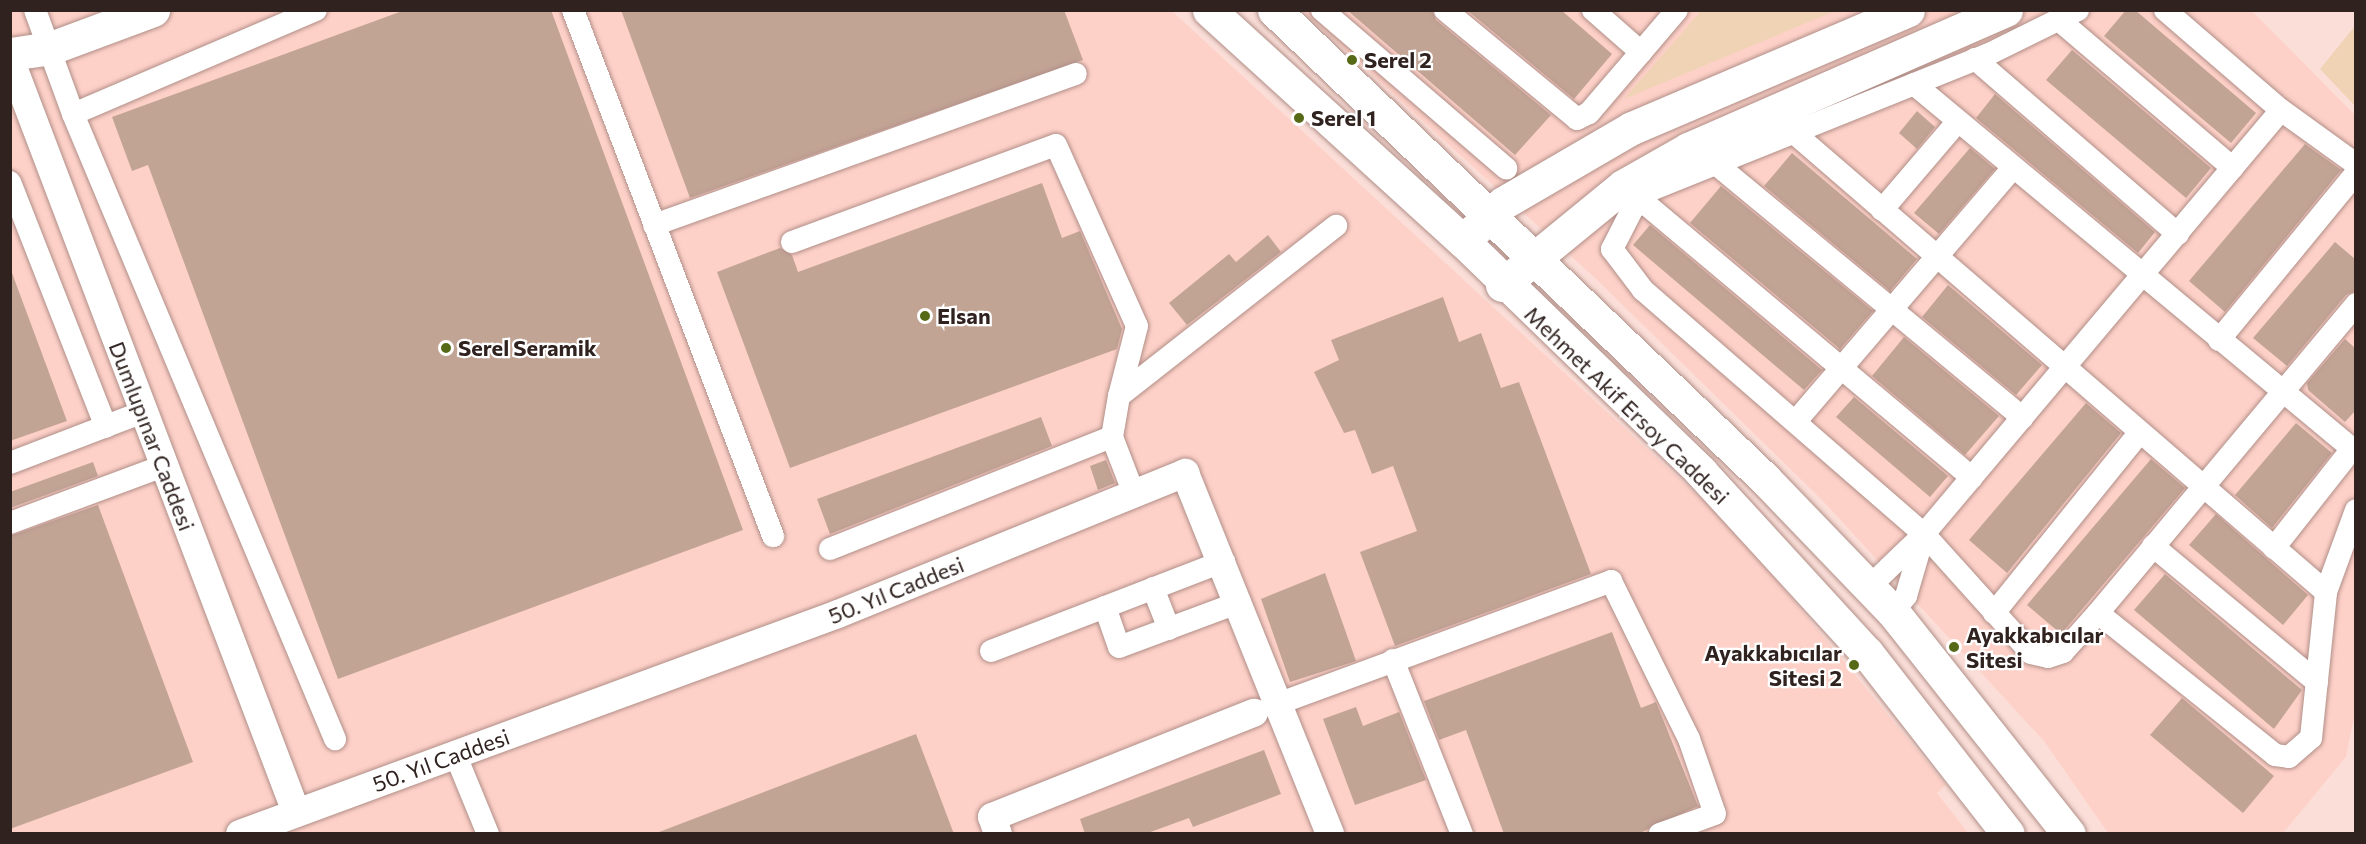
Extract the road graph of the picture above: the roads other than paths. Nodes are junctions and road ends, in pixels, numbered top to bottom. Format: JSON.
{"nodes":[{"id":1,"x":35,"y":10,"type":"edge"},
{"id":2,"x":153,"y":10,"type":"edge"},
{"id":3,"x":316,"y":10,"type":"edge"},
{"id":4,"x":573,"y":10,"type":"edge"},
{"id":5,"x":1209,"y":10,"type":"edge"},
{"id":6,"x":1274,"y":10,"type":"edge"},
{"id":7,"x":1322,"y":10,"type":"edge"},
{"id":8,"x":1445,"y":10,"type":"edge"},
{"id":9,"x":1593,"y":10,"type":"edge"},
{"id":10,"x":1677,"y":10,"type":"edge"},
{"id":11,"x":1908,"y":10,"type":"edge"},
{"id":12,"x":2006,"y":10,"type":"edge"},
{"id":13,"x":2165,"y":10,"type":"edge"},
{"id":14,"x":2068,"y":15,"type":"edge"},
{"id":15,"x":51,"y":48,"type":"junction"},
{"id":16,"x":1641,"y":52,"type":"junction"},
{"id":17,"x":10,"y":54,"type":"edge"},
{"id":18,"x":10,"y":59,"type":"edge"},
{"id":19,"x":1975,"y":59,"type":"junction"},
{"id":20,"x":1076,"y":74,"type":"dead end"},
{"id":21,"x":1914,"y":84,"type":"junction"},
{"id":22,"x":2281,"y":110,"type":"junction"},
{"id":23,"x":74,"y":114,"type":"junction"},
{"id":24,"x":1958,"y":121,"type":"junction"},
{"id":25,"x":1793,"y":132,"type":"junction"},
{"id":26,"x":1716,"y":164,"type":"junction"},
{"id":27,"x":2355,"y":164,"type":"edge"},
{"id":28,"x":1506,"y":168,"type":"dead end"},
{"id":29,"x":2013,"y":168,"type":"junction"},
{"id":30,"x":2233,"y":168,"type":"junction"},
{"id":31,"x":2355,"y":173,"type":"edge"},
{"id":32,"x":10,"y":182,"type":"edge"},
{"id":33,"x":1641,"y":200,"type":"junction"},
{"id":34,"x":1882,"y":210,"type":"junction"},
{"id":35,"x":1490,"y":214,"type":"junction"},
{"id":36,"x":654,"y":225,"type":"junction"},
{"id":37,"x":1336,"y":225,"type":"dead end"},
{"id":38,"x":2178,"y":234,"type":"junction"},
{"id":39,"x":1463,"y":241,"type":"junction"},
{"id":40,"x":792,"y":242,"type":"dead end"},
{"id":41,"x":1936,"y":256,"type":"junction"},
{"id":42,"x":1538,"y":259,"type":"junction"},
{"id":43,"x":2142,"y":277,"type":"junction"},
{"id":44,"x":1502,"y":285,"type":"junction"},
{"id":45,"x":2355,"y":304,"type":"edge"},
{"id":46,"x":1891,"y":309,"type":"junction"},
{"id":47,"x":2219,"y":340,"type":"junction"},
{"id":48,"x":1841,"y":367,"type":"junction"},
{"id":49,"x":2065,"y":369,"type":"junction"},
{"id":50,"x":2282,"y":392,"type":"junction"},
{"id":51,"x":1119,"y":396,"type":"junction"},
{"id":52,"x":143,"y":412,"type":"junction"},
{"id":53,"x":2023,"y":418,"type":"junction"},
{"id":54,"x":1796,"y":421,"type":"junction"},
{"id":55,"x":106,"y":427,"type":"junction"},
{"id":56,"x":2139,"y":433,"type":"junction"},
{"id":57,"x":1112,"y":437,"type":"junction"},
{"id":58,"x":2354,"y":451,"type":"edge"},
{"id":59,"x":10,"y":463,"type":"edge"},
{"id":60,"x":163,"y":466,"type":"junction"},
{"id":61,"x":1972,"y":478,"type":"junction"},
{"id":62,"x":2201,"y":486,"type":"junction"},
{"id":63,"x":1134,"y":494,"type":"junction"},
{"id":64,"x":2355,"y":510,"type":"edge"},
{"id":65,"x":10,"y":523,"type":"edge"},
{"id":66,"x":1924,"y":534,"type":"junction"},
{"id":67,"x":773,"y":536,"type":"dead end"},
{"id":68,"x":2153,"y":546,"type":"junction"},
{"id":69,"x":2274,"y":548,"type":"junction"},
{"id":70,"x":830,"y":549,"type":"dead end"},
{"id":71,"x":1224,"y":561,"type":"junction"},
{"id":72,"x":1869,"y":587,"type":"junction"},
{"id":73,"x":1153,"y":588,"type":"junction"},
{"id":74,"x":2326,"y":592,"type":"junction"},
{"id":75,"x":1240,"y":602,"type":"junction"},
{"id":76,"x":1105,"y":607,"type":"junction"},
{"id":77,"x":1893,"y":612,"type":"junction"},
{"id":78,"x":1994,"y":613,"type":"junction"},
{"id":79,"x":2098,"y":613,"type":"junction"},
{"id":80,"x":1169,"y":629,"type":"junction"},
{"id":81,"x":991,"y":651,"type":"dead end"},
{"id":82,"x":1392,"y":660,"type":"junction"},
{"id":83,"x":2317,"y":682,"type":"junction"},
{"id":84,"x":1267,"y":708,"type":"junction"},
{"id":85,"x":334,"y":739,"type":"dead end"},
{"id":86,"x":456,"y":756,"type":"junction"},
{"id":87,"x":296,"y":812,"type":"junction"},
{"id":88,"x":240,"y":834,"type":"edge"},
{"id":89,"x":488,"y":834,"type":"edge"},
{"id":90,"x":998,"y":834,"type":"edge"},
{"id":91,"x":1330,"y":834,"type":"edge"},
{"id":92,"x":1462,"y":834,"type":"edge"},
{"id":93,"x":1660,"y":834,"type":"edge"},
{"id":94,"x":2008,"y":834,"type":"edge"},
{"id":95,"x":2069,"y":834,"type":"edge"}],
"edges":[{"from":1,"to":15,"type":"street"},
{"from":2,"to":15,"type":"main road"},
{"from":3,"to":23,"type":"street"},
{"from":4,"to":36,"type":"street"},
{"from":5,"to":39,"type":"main road","name":"Mehmet Akif Ersoy Caddesi"},
{"from":6,"to":35,"type":"main road","name":"Mehmet Akif Ersoy Caddesi"},
{"from":7,"to":28,"type":"street"},
{"from":8,"to":16,"type":"street"},
{"from":9,"to":16,"type":"street"},
{"from":10,"to":16,"type":"street"},
{"from":11,"to":35,"type":"main road"},
{"from":12,"to":42,"type":"main road"},
{"from":13,"to":22,"type":"street"},
{"from":14,"to":19,"type":"street"},
{"from":14,"to":30,"type":"street"},
{"from":15,"to":17,"type":"main road"},
{"from":15,"to":23,"type":"street"},
{"from":18,"to":52,"type":"street","name":"Dumlupınar Caddesi"},
{"from":19,"to":21,"type":"street"},
{"from":19,"to":38,"type":"street"},
{"from":20,"to":36,"type":"street"},
{"from":21,"to":24,"type":"street"},
{"from":21,"to":25,"type":"street"},
{"from":22,"to":27,"type":"street"},
{"from":22,"to":30,"type":"street"},
{"from":23,"to":85,"type":"street"},
{"from":24,"to":29,"type":"street"},
{"from":24,"to":34,"type":"street"},
{"from":25,"to":26,"type":"street"},
{"from":25,"to":34,"type":"street"},
{"from":26,"to":33,"type":"street"},
{"from":26,"to":46,"type":"street"},
{"from":29,"to":41,"type":"street"},
{"from":29,"to":43,"type":"street"},
{"from":30,"to":38,"type":"street"},
{"from":31,"to":47,"type":"street"},
{"from":32,"to":55,"type":"street"},
{"from":33,"to":48,"type":"street"},
{"from":33,"to":54,"type":"street"},
{"from":34,"to":41,"type":"street"},
{"from":35,"to":39,"type":"main road"},
{"from":35,"to":42,"type":"main road","name":"Mehmet Akif Ersoy Caddesi"},
{"from":36,"to":67,"type":"street"},
{"from":37,"to":51,"type":"street"},
{"from":38,"to":43,"type":"street"},
{"from":39,"to":44,"type":"main road","name":"Mehmet Akif Ersoy Caddesi"},
{"from":40,"to":51,"type":"street"},
{"from":41,"to":46,"type":"street"},
{"from":41,"to":49,"type":"street"},
{"from":42,"to":44,"type":"main road"},
{"from":42,"to":72,"type":"main road","name":"Mehmet Akif Ersoy Caddesi"},
{"from":43,"to":47,"type":"street"},
{"from":43,"to":49,"type":"street"},
{"from":44,"to":94,"type":"main road","name":"Mehmet Akif Ersoy Caddesi"},
{"from":45,"to":50,"type":"street"},
{"from":46,"to":48,"type":"street"},
{"from":46,"to":53,"type":"street"},
{"from":47,"to":50,"type":"street"},
{"from":48,"to":54,"type":"street"},
{"from":48,"to":61,"type":"street"},
{"from":49,"to":53,"type":"street"},
{"from":49,"to":56,"type":"street"},
{"from":50,"to":58,"type":"street"},
{"from":50,"to":62,"type":"street"},
{"from":51,"to":57,"type":"street"},
{"from":52,"to":55,"type":"street"},
{"from":52,"to":60,"type":"street","name":"Dumlupınar Caddesi"},
{"from":53,"to":61,"type":"street"},
{"from":54,"to":66,"type":"street"},
{"from":55,"to":59,"type":"street"},
{"from":56,"to":62,"type":"street"},
{"from":56,"to":78,"type":"street"},
{"from":57,"to":63,"type":"street"},
{"from":57,"to":70,"type":"street"},
{"from":58,"to":69,"type":"street"},
{"from":60,"to":65,"type":"street"},
{"from":60,"to":87,"type":"street","name":"Dumlupınar Caddesi"},
{"from":61,"to":66,"type":"street"},
{"from":62,"to":68,"type":"street"},
{"from":62,"to":69,"type":"street"},
{"from":63,"to":71,"type":"street","name":"50. Yıl Caddesi"},
{"from":63,"to":86,"type":"street","name":"50. Yıl Caddesi"},
{"from":64,"to":74,"type":"street"},
{"from":66,"to":72,"type":"street"},
{"from":66,"to":77,"type":"street"},
{"from":66,"to":78,"type":"street"},
{"from":68,"to":79,"type":"street"},
{"from":68,"to":83,"type":"street"},
{"from":69,"to":74,"type":"street"},
{"from":71,"to":73,"type":"street"},
{"from":71,"to":75,"type":"street","name":"50. Yıl Caddesi"},
{"from":72,"to":77,"type":"main road","name":"Mehmet Akif Ersoy Caddesi"},
{"from":73,"to":76,"type":"street"},
{"from":73,"to":80,"type":"street"},
{"from":74,"to":83,"type":"street"},
{"from":75,"to":80,"type":"street"},
{"from":75,"to":84,"type":"street","name":"50. Yıl Caddesi"},
{"from":76,"to":80,"type":"street"},
{"from":76,"to":81,"type":"street"},
{"from":77,"to":95,"type":"main road","name":"Mehmet Akif Ersoy Caddesi"},
{"from":78,"to":79,"type":"street"},
{"from":79,"to":83,"type":"street"},
{"from":82,"to":84,"type":"street"},
{"from":82,"to":92,"type":"street"},
{"from":82,"to":93,"type":"street"},
{"from":84,"to":90,"type":"street"},
{"from":84,"to":91,"type":"street","name":"50. Yıl Caddesi"},
{"from":86,"to":87,"type":"street","name":"50. Yıl Caddesi"},
{"from":86,"to":89,"type":"street"},
{"from":87,"to":88,"type":"street","name":"50. Yıl Caddesi"}]}
